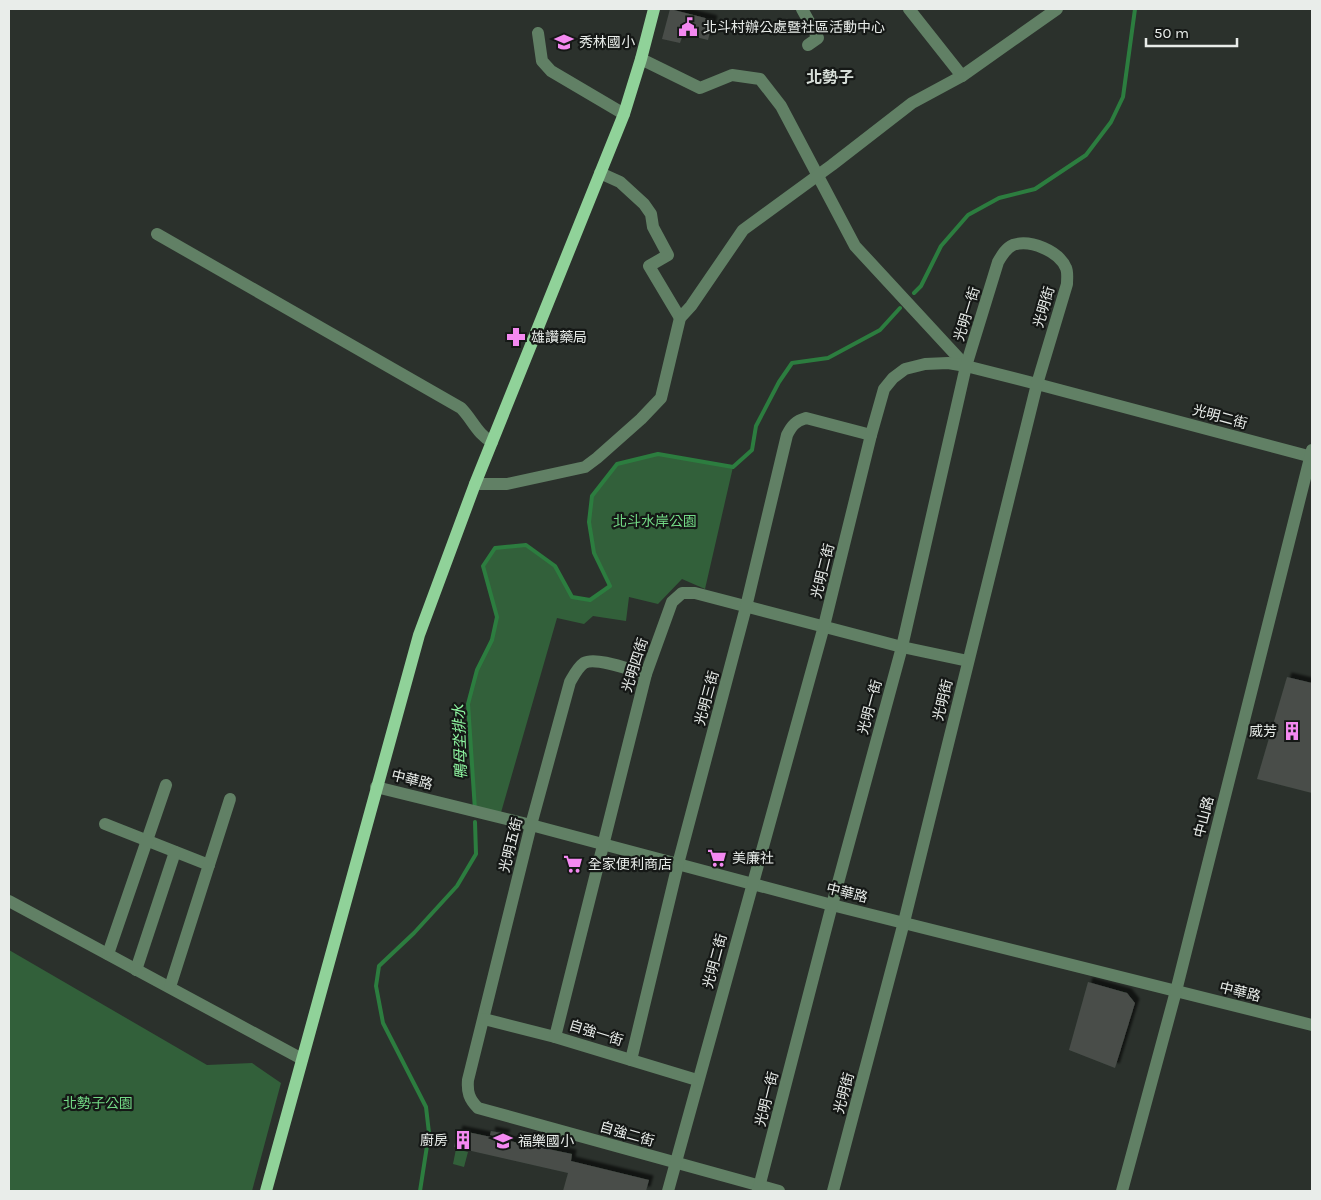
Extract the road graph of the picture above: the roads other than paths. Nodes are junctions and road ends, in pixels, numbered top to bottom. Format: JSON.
{"nodes":[{"id":1,"x":654,"y":9,"type":"edge"},
{"id":2,"x":802,"y":9,"type":"edge"},
{"id":3,"x":909,"y":9,"type":"edge"},
{"id":4,"x":1057,"y":9,"type":"edge"},
{"id":5,"x":538,"y":33,"type":"dead end"},
{"id":6,"x":808,"y":45,"type":"dead end"},
{"id":7,"x":641,"y":59,"type":"junction"},
{"id":8,"x":962,"y":76,"type":"junction"},
{"id":9,"x":624,"y":114,"type":"junction"},
{"id":10,"x":600,"y":173,"type":"junction"},
{"id":11,"x":819,"y":175,"type":"junction"},
{"id":12,"x":156,"y":234,"type":"dead end"},
{"id":13,"x":1022,"y":243,"type":"joint"},
{"id":14,"x":680,"y":318,"type":"junction"},
{"id":15,"x":966,"y":366,"type":"junction"},
{"id":16,"x":1037,"y":384,"type":"junction"},
{"id":17,"x":871,"y":435,"type":"junction"},
{"id":18,"x":492,"y":442,"type":"junction"},
{"id":19,"x":1312,"y":455,"type":"edge"},
{"id":20,"x":475,"y":484,"type":"junction"},
{"id":21,"x":746,"y":607,"type":"junction"},
{"id":22,"x":824,"y":626,"type":"junction"},
{"id":23,"x":902,"y":648,"type":"junction"},
{"id":24,"x":968,"y":661,"type":"junction"},
{"id":25,"x":646,"y":674,"type":"junction"},
{"id":26,"x":166,"y":785,"type":"dead end"},
{"id":27,"x":376,"y":787,"type":"junction"},
{"id":28,"x":230,"y":799,"type":"dead end"},
{"id":29,"x":105,"y":824,"type":"dead end"},
{"id":30,"x":530,"y":825,"type":"junction"},
{"id":31,"x":146,"y":840,"type":"junction"},
{"id":32,"x":604,"y":845,"type":"junction"},
{"id":33,"x":175,"y":852,"type":"junction"},
{"id":34,"x":678,"y":864,"type":"junction"},
{"id":35,"x":209,"y":865,"type":"junction"},
{"id":36,"x":752,"y":884,"type":"junction"},
{"id":37,"x":9,"y":901,"type":"edge"},
{"id":38,"x":832,"y":905,"type":"junction"},
{"id":39,"x":904,"y":922,"type":"junction"},
{"id":40,"x":108,"y":954,"type":"junction"},
{"id":41,"x":136,"y":970,"type":"junction"},
{"id":42,"x":170,"y":987,"type":"junction"},
{"id":43,"x":1176,"y":991,"type":"junction"},
{"id":44,"x":484,"y":1020,"type":"junction"},
{"id":45,"x":1312,"y":1025,"type":"edge"},
{"id":46,"x":555,"y":1037,"type":"junction"},
{"id":47,"x":302,"y":1059,"type":"junction"},
{"id":48,"x":631,"y":1060,"type":"junction"},
{"id":49,"x":698,"y":1080,"type":"junction"},
{"id":50,"x":471,"y":1101,"type":"joint"},
{"id":51,"x":675,"y":1163,"type":"junction"},
{"id":52,"x":759,"y":1189,"type":"edge"},
{"id":53,"x":266,"y":1191,"type":"edge"},
{"id":54,"x":668,"y":1191,"type":"edge"},
{"id":55,"x":779,"y":1191,"type":"edge"},
{"id":56,"x":833,"y":1191,"type":"edge"},
{"id":57,"x":1122,"y":1191,"type":"edge"}],
"edges":[{"from":1,"to":7,"type":"main road"},
{"from":2,"to":6,"type":"street"},
{"from":3,"to":8,"type":"street"},
{"from":4,"to":8,"type":"street"},
{"from":5,"to":9,"type":"street"},
{"from":7,"to":9,"type":"main road"},
{"from":7,"to":11,"type":"street"},
{"from":8,"to":11,"type":"street"},
{"from":9,"to":10,"type":"main road"},
{"from":10,"to":14,"type":"street"},
{"from":10,"to":18,"type":"main road"},
{"from":11,"to":14,"type":"street"},
{"from":11,"to":15,"type":"street"},
{"from":12,"to":18,"type":"street"},
{"from":13,"to":15,"type":"street","name":"光明一街"},
{"from":13,"to":16,"type":"street","name":"光明街"},
{"from":14,"to":20,"type":"street"},
{"from":15,"to":16,"type":"street","name":"光明二街"},
{"from":15,"to":17,"type":"street","name":"光明二街"},
{"from":15,"to":23,"type":"street","name":"光明一街"},
{"from":16,"to":19,"type":"street","name":"光明二街"},
{"from":16,"to":24,"type":"street","name":"光明街"},
{"from":17,"to":21,"type":"street","name":"光明三街"},
{"from":17,"to":22,"type":"street","name":"光明二街"},
{"from":18,"to":20,"type":"main road"},
{"from":19,"to":43,"type":"street","name":"中山路"},
{"from":20,"to":27,"type":"main road"},
{"from":21,"to":22,"type":"street","name":"光明四街"},
{"from":21,"to":25,"type":"street","name":"光明四街"},
{"from":21,"to":34,"type":"street","name":"光明三街"},
{"from":22,"to":23,"type":"street","name":"光明四街"},
{"from":22,"to":36,"type":"street","name":"光明二街"},
{"from":23,"to":24,"type":"street","name":"光明四街"},
{"from":23,"to":38,"type":"street","name":"光明一街"},
{"from":24,"to":39,"type":"street","name":"光明街"},
{"from":25,"to":30,"type":"street","name":"光明五街"},
{"from":25,"to":32,"type":"street","name":"光明四街"},
{"from":26,"to":31,"type":"street"},
{"from":27,"to":30,"type":"street","name":"中華路"},
{"from":27,"to":47,"type":"main road"},
{"from":28,"to":35,"type":"street"},
{"from":29,"to":31,"type":"street"},
{"from":30,"to":32,"type":"street","name":"中華路"},
{"from":30,"to":44,"type":"street","name":"光明五街"},
{"from":31,"to":33,"type":"street"},
{"from":31,"to":40,"type":"street"},
{"from":32,"to":34,"type":"street","name":"中華路"},
{"from":32,"to":46,"type":"street","name":"光明四街"},
{"from":33,"to":35,"type":"street"},
{"from":33,"to":41,"type":"street"},
{"from":34,"to":36,"type":"street","name":"中華路"},
{"from":34,"to":48,"type":"street","name":"光明三街"},
{"from":35,"to":42,"type":"street"},
{"from":36,"to":38,"type":"street","name":"中華路"},
{"from":36,"to":49,"type":"street","name":"光明二街"},
{"from":37,"to":40,"type":"street"},
{"from":38,"to":39,"type":"street","name":"中華路"},
{"from":38,"to":52,"type":"street","name":"光明一街"},
{"from":39,"to":43,"type":"street","name":"中華路"},
{"from":39,"to":56,"type":"street","name":"光明街"},
{"from":40,"to":41,"type":"street"},
{"from":41,"to":42,"type":"street"},
{"from":42,"to":47,"type":"street"},
{"from":43,"to":45,"type":"street","name":"中華路"},
{"from":43,"to":57,"type":"street","name":"中山路"},
{"from":44,"to":46,"type":"street","name":"自強一街"},
{"from":44,"to":50,"type":"street","name":"光明五街"},
{"from":46,"to":48,"type":"street","name":"自強一街"},
{"from":47,"to":53,"type":"main road"},
{"from":48,"to":49,"type":"street","name":"自強一街"},
{"from":49,"to":51,"type":"street","name":"光明二街"},
{"from":50,"to":51,"type":"street","name":"自強二街"},
{"from":51,"to":52,"type":"street","name":"自強二街"},
{"from":51,"to":54,"type":"street","name":"光明二街"},
{"from":52,"to":55,"type":"street","name":"自強二街"}]}
